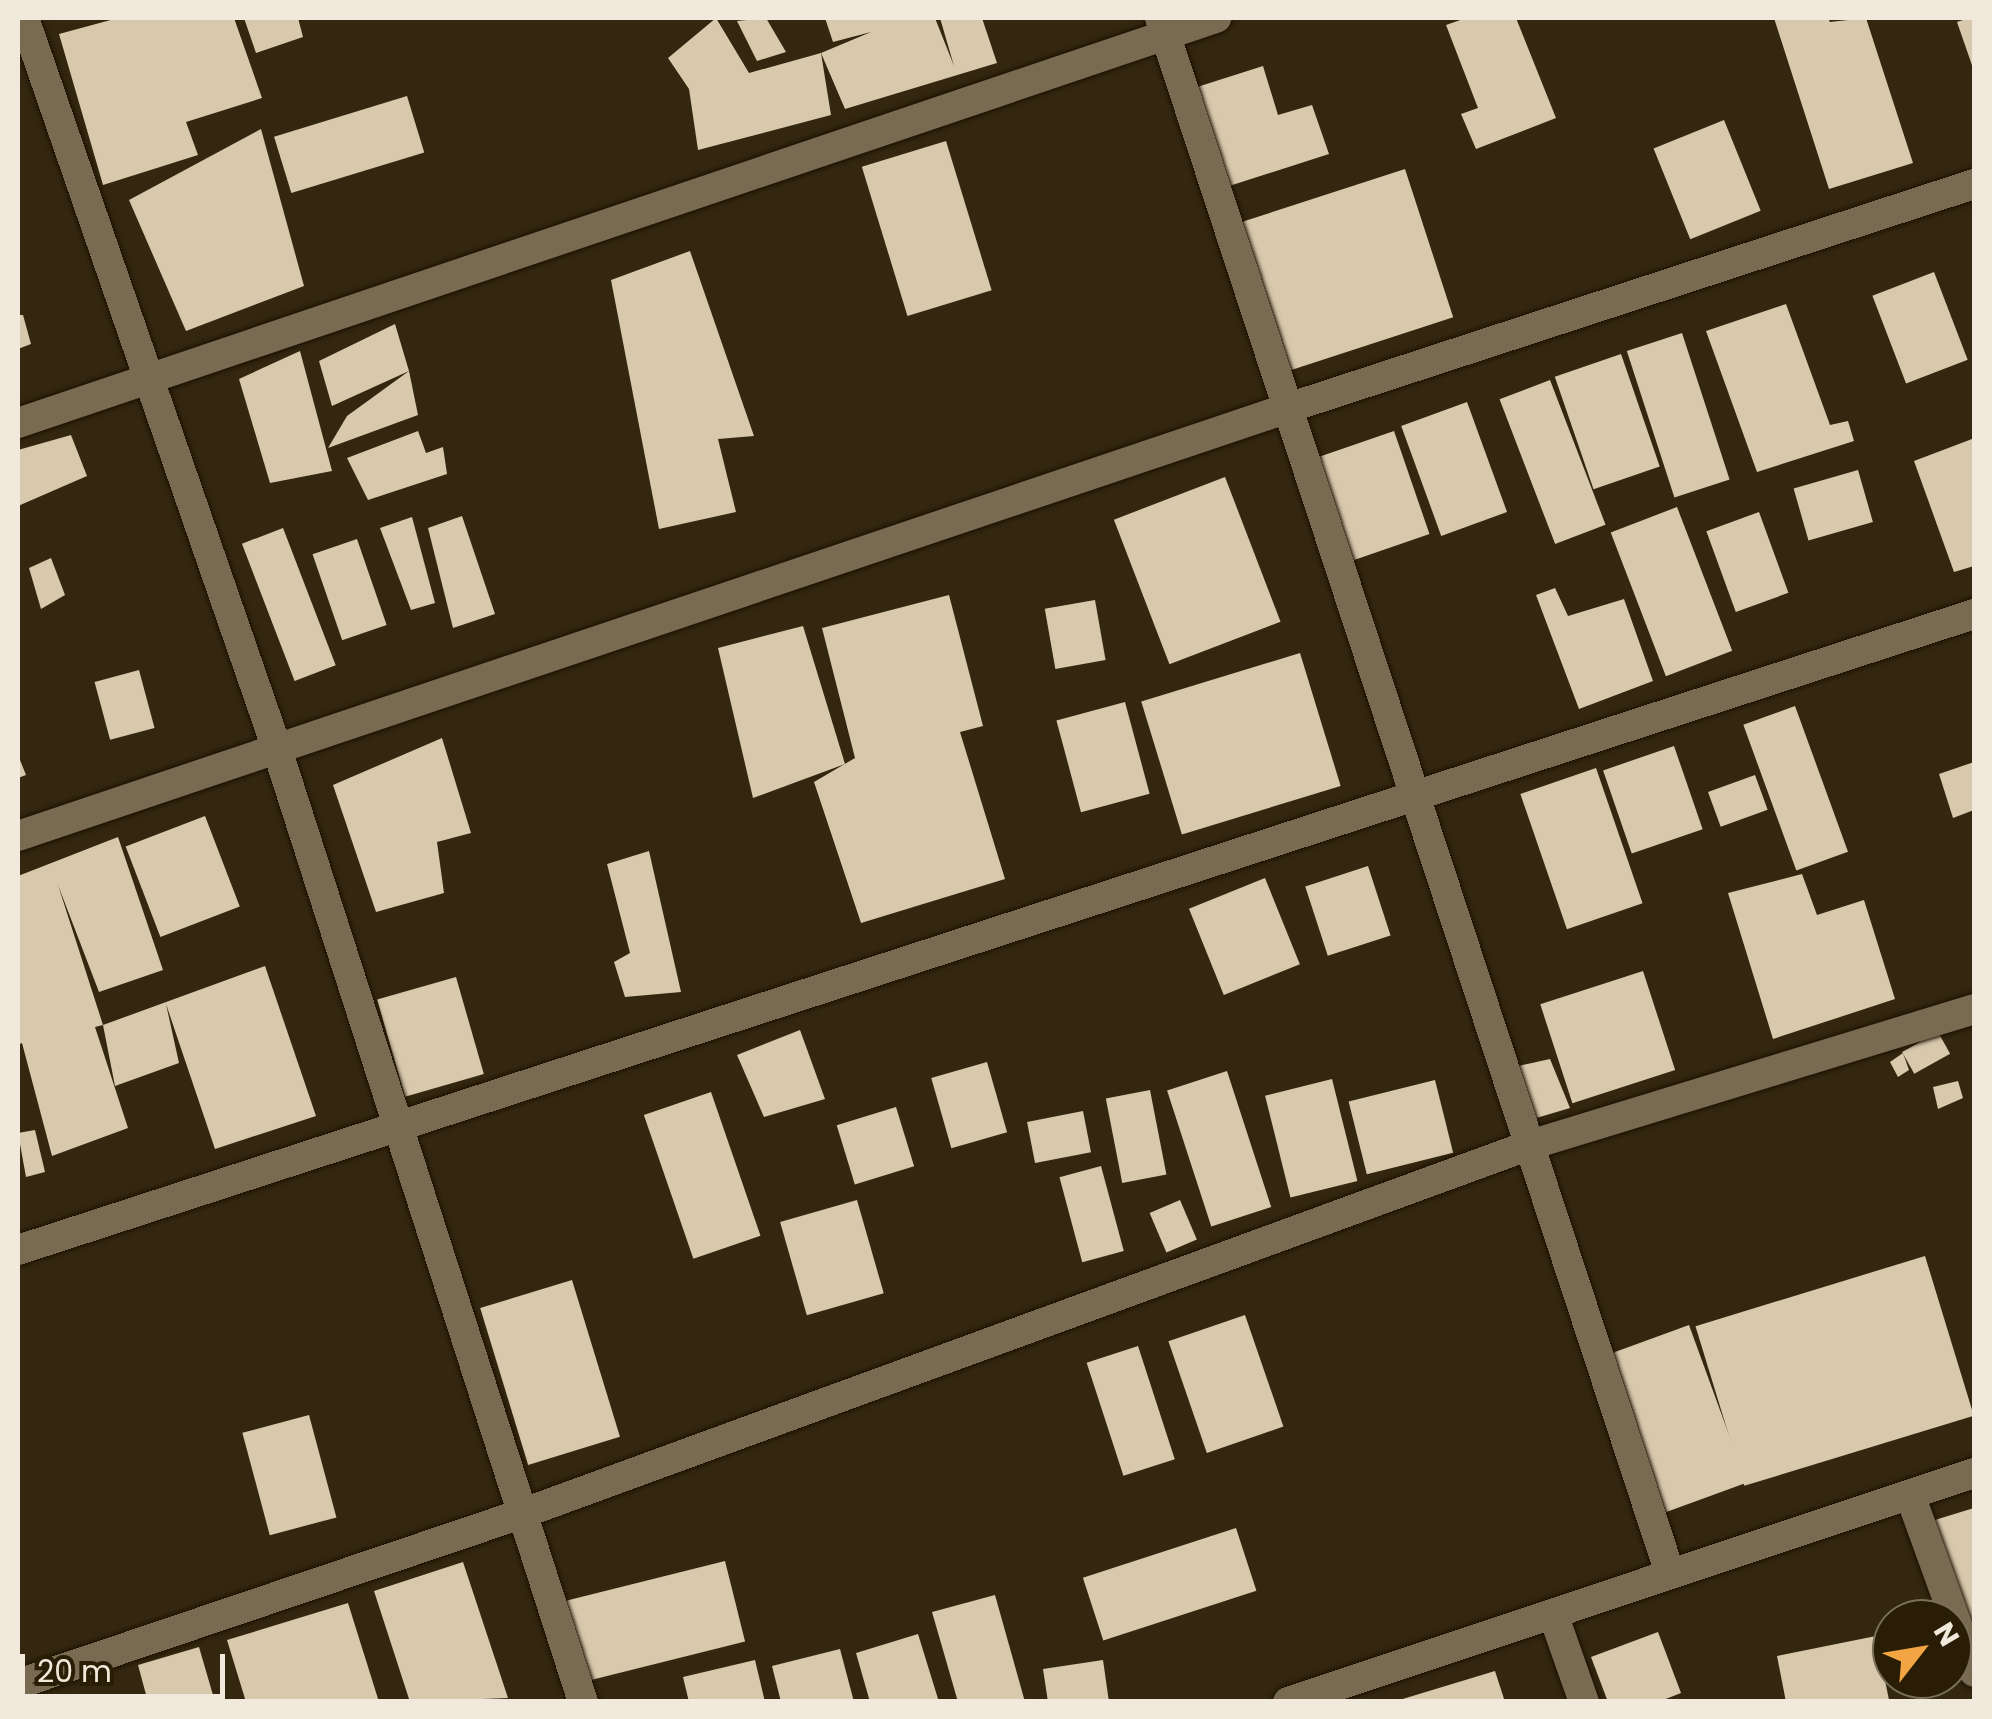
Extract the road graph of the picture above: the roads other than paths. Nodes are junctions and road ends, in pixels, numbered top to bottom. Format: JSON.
{"nodes":[{"id":1,"x":24,"y":18,"type":"edge"},
{"id":2,"x":1216,"y":18,"type":"edge"},
{"id":3,"x":1163,"y":26,"type":"edge"},
{"id":4,"x":1974,"y":184,"type":"edge"},
{"id":5,"x":150,"y":378,"type":"junction"},
{"id":6,"x":1288,"y":408,"type":"junction"},
{"id":7,"x":18,"y":423,"type":"edge"},
{"id":8,"x":1974,"y":614,"type":"edge"},
{"id":9,"x":278,"y":752,"type":"junction"},
{"id":10,"x":1416,"y":798,"type":"junction"},
{"id":11,"x":18,"y":836,"type":"edge"},
{"id":12,"x":1974,"y":1009,"type":"edge"},
{"id":13,"x":399,"y":1129,"type":"junction"},
{"id":14,"x":1530,"y":1146,"type":"junction"},
{"id":15,"x":18,"y":1250,"type":"edge"},
{"id":16,"x":1974,"y":1473,"type":"edge"},
{"id":17,"x":1910,"y":1495,"type":"junction"},
{"id":18,"x":521,"y":1514,"type":"junction"},
{"id":19,"x":1670,"y":1574,"type":"junction"},
{"id":20,"x":1553,"y":1614,"type":"junction"},
{"id":21,"x":1974,"y":1672,"type":"edge"},
{"id":22,"x":18,"y":1684,"type":"edge"},
{"id":23,"x":582,"y":1702,"type":"edge"},
{"id":24,"x":1288,"y":1702,"type":"edge"},
{"id":25,"x":1584,"y":1702,"type":"edge"}],
"edges":[{"from":1,"to":5,"type":"street"},
{"from":2,"to":3,"type":"street"},
{"from":3,"to":5,"type":"street"},
{"from":3,"to":6,"type":"street"},
{"from":4,"to":6,"type":"street"},
{"from":5,"to":7,"type":"street"},
{"from":5,"to":9,"type":"street"},
{"from":6,"to":9,"type":"street"},
{"from":6,"to":10,"type":"street"},
{"from":8,"to":10,"type":"street"},
{"from":9,"to":11,"type":"street"},
{"from":9,"to":13,"type":"street"},
{"from":10,"to":13,"type":"street"},
{"from":10,"to":14,"type":"street"},
{"from":12,"to":14,"type":"street"},
{"from":13,"to":15,"type":"street"},
{"from":13,"to":18,"type":"street"},
{"from":14,"to":18,"type":"street"},
{"from":14,"to":19,"type":"street"},
{"from":16,"to":17,"type":"street"},
{"from":17,"to":19,"type":"street"},
{"from":17,"to":21,"type":"street"},
{"from":18,"to":22,"type":"street"},
{"from":18,"to":23,"type":"street"},
{"from":19,"to":20,"type":"street"},
{"from":20,"to":24,"type":"street"},
{"from":20,"to":25,"type":"street"}]}
